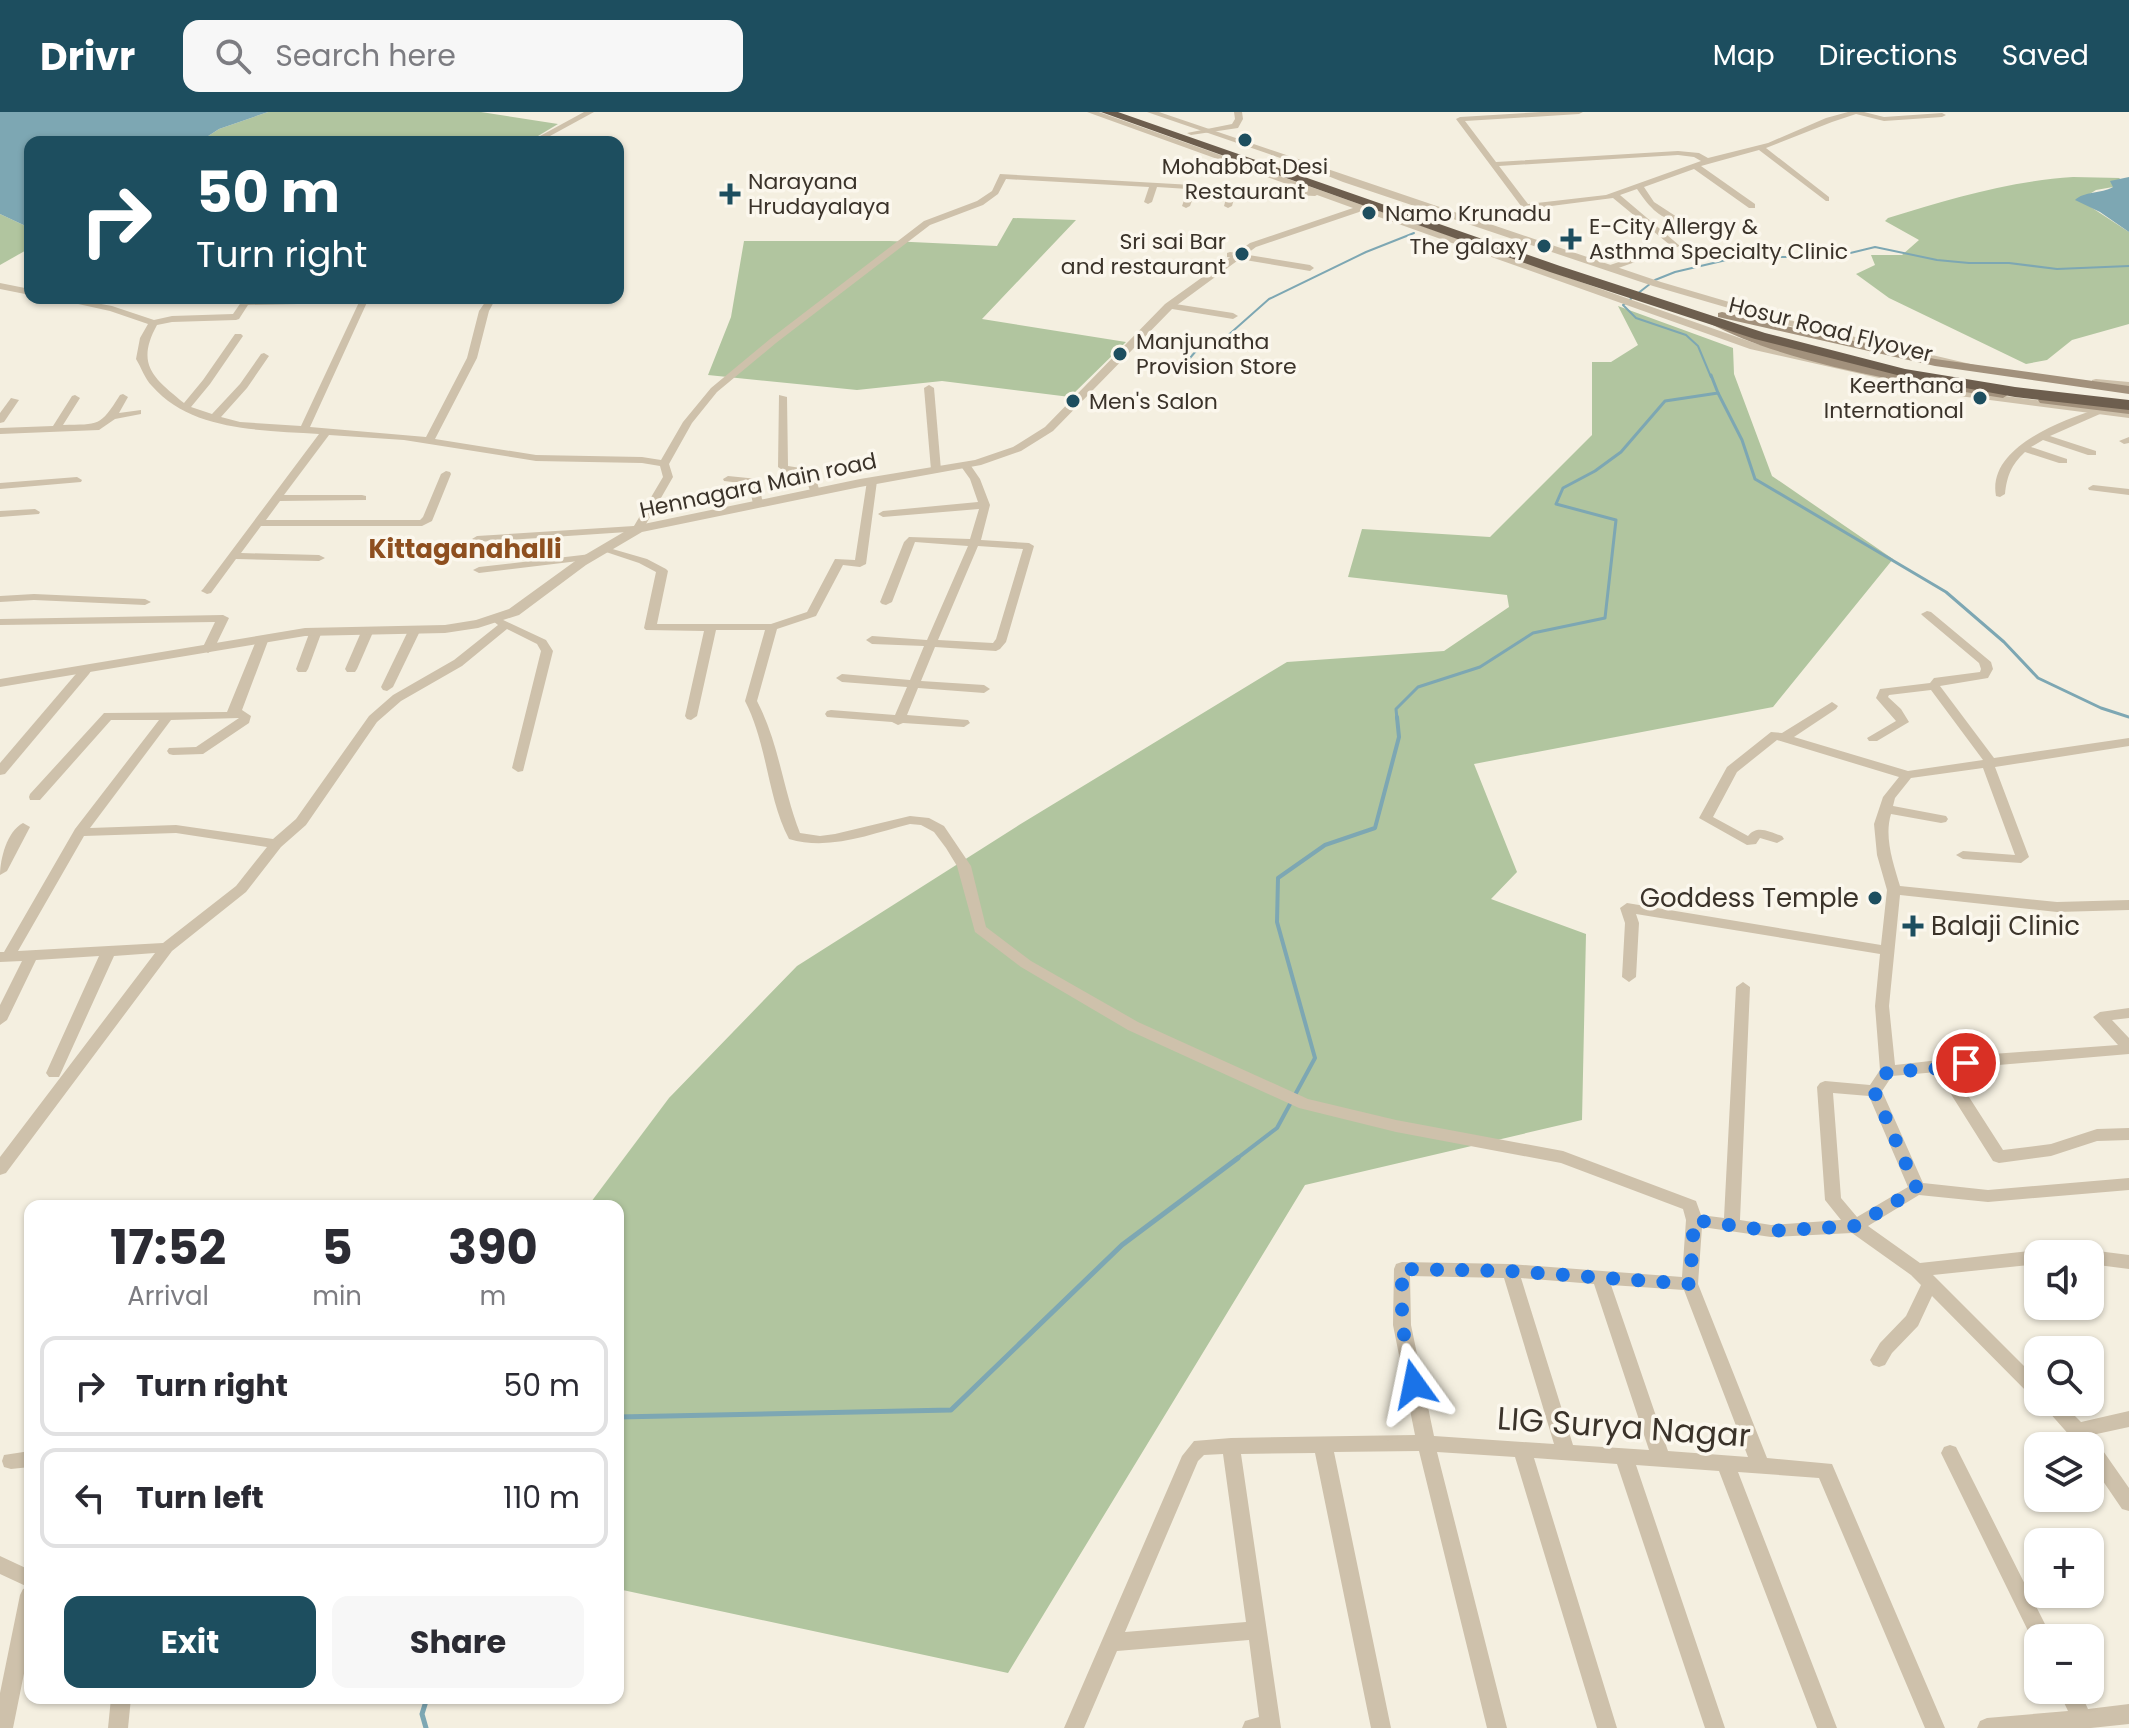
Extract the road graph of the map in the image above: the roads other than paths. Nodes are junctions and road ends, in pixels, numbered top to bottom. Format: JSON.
{"nodes":[{"id":1,"x":590,"y":112,"type":"edge"},
{"id":2,"x":1091,"y":112,"type":"edge"},
{"id":3,"x":1107,"y":112,"type":"edge"},
{"id":4,"x":1132,"y":112,"type":"edge"},
{"id":5,"x":1151,"y":112,"type":"edge"},
{"id":6,"x":1238,"y":112,"type":"edge"},
{"id":7,"x":1579,"y":112,"type":"edge"},
{"id":8,"x":1855,"y":112,"type":"edge"},
{"id":9,"x":1942,"y":115,"type":"dead end"},
{"id":10,"x":1196,"y":131,"type":"junction"},
{"id":11,"x":544,"y":136,"type":"edge"},
{"id":12,"x":1761,"y":148,"type":"junction"},
{"id":13,"x":1707,"y":161,"type":"junction"},
{"id":14,"x":1494,"y":164,"type":"junction"},
{"id":15,"x":1695,"y":166,"type":"junction"},
{"id":16,"x":1639,"y":185,"type":"junction"},
{"id":17,"x":1153,"y":186,"type":"junction"},
{"id":18,"x":1192,"y":188,"type":"junction"},
{"id":19,"x":1232,"y":190,"type":"junction"},
{"id":20,"x":1271,"y":192,"type":"junction"},
{"id":21,"x":1315,"y":194,"type":"junction"},
{"id":22,"x":1615,"y":195,"type":"junction"},
{"id":23,"x":1826,"y":199,"type":"dead end"},
{"id":24,"x":1148,"y":202,"type":"dead end"},
{"id":25,"x":1268,"y":204,"type":"dead end"},
{"id":26,"x":1186,"y":206,"type":"dead end"},
{"id":27,"x":1228,"y":206,"type":"dead end"},
{"id":28,"x":1752,"y":206,"type":"dead end"},
{"id":29,"x":1365,"y":207,"type":"junction"},
{"id":30,"x":1526,"y":207,"type":"junction"},
{"id":31,"x":1674,"y":219,"type":"dead end"},
{"id":32,"x":1480,"y":226,"type":"junction"},
{"id":33,"x":1234,"y":255,"type":"junction"},
{"id":34,"x":1310,"y":268,"type":"dead end"},
{"id":35,"x":1610,"y":268,"type":"junction"},
{"id":36,"x":0,"y":286,"type":"edge"},
{"id":37,"x":24,"y":291,"type":"edge"},
{"id":38,"x":1629,"y":291,"type":"junction"},
{"id":39,"x":86,"y":304,"type":"edge"},
{"id":40,"x":242,"y":304,"type":"edge"},
{"id":41,"x":362,"y":304,"type":"edge"},
{"id":42,"x":488,"y":304,"type":"edge"},
{"id":43,"x":1169,"y":306,"type":"junction"},
{"id":44,"x":1233,"y":316,"type":"dead end"},
{"id":45,"x":1717,"y":318,"type":"junction"},
{"id":46,"x":153,"y":323,"type":"junction"},
{"id":47,"x":1760,"y":331,"type":"junction"},
{"id":48,"x":238,"y":336,"type":"dead end"},
{"id":49,"x":264,"y":356,"type":"dead end"},
{"id":50,"x":929,"y":388,"type":"dead end"},
{"id":51,"x":2129,"y":388,"type":"edge"},
{"id":52,"x":123,"y":397,"type":"dead end"},
{"id":53,"x":782,"y":397,"type":"dead end"},
{"id":54,"x":2129,"y":397,"type":"edge"},
{"id":55,"x":75,"y":398,"type":"dead end"},
{"id":56,"x":14,"y":400,"type":"dead end"},
{"id":57,"x":2034,"y":402,"type":"junction"},
{"id":58,"x":185,"y":408,"type":"junction"},
{"id":59,"x":2129,"y":410,"type":"edge"},
{"id":60,"x":138,"y":412,"type":"dead end"},
{"id":61,"x":2097,"y":412,"type":"junction"},
{"id":62,"x":112,"y":417,"type":"junction"},
{"id":63,"x":214,"y":418,"type":"junction"},
{"id":64,"x":0,"y":420,"type":"edge"},
{"id":65,"x":55,"y":430,"type":"junction"},
{"id":66,"x":304,"y":430,"type":"junction"},
{"id":67,"x":0,"y":431,"type":"edge"},
{"id":68,"x":326,"y":432,"type":"junction"},
{"id":69,"x":2044,"y":437,"type":"junction"},
{"id":70,"x":429,"y":441,"type":"junction"},
{"id":71,"x":2021,"y":447,"type":"junction"},
{"id":72,"x":2092,"y":453,"type":"dead end"},
{"id":73,"x":2063,"y":461,"type":"dead end"},
{"id":74,"x":664,"y":464,"type":"junction"},
{"id":75,"x":965,"y":465,"type":"junction"},
{"id":76,"x":936,"y":470,"type":"junction"},
{"id":77,"x":446,"y":474,"type":"dead end"},
{"id":78,"x":728,"y":479,"type":"dead end"},
{"id":79,"x":77,"y":480,"type":"dead end"},
{"id":80,"x":872,"y":481,"type":"junction"},
{"id":81,"x":0,"y":486,"type":"edge"},
{"id":82,"x":2093,"y":488,"type":"dead end"},
{"id":83,"x":815,"y":492,"type":"junction"},
{"id":84,"x":2129,"y":492,"type":"edge"},
{"id":85,"x":2000,"y":494,"type":"dead end"},
{"id":86,"x":276,"y":498,"type":"junction"},
{"id":87,"x":362,"y":498,"type":"dead end"},
{"id":88,"x":758,"y":504,"type":"junction"},
{"id":89,"x":985,"y":505,"type":"junction"},
{"id":90,"x":35,"y":512,"type":"dead end"},
{"id":91,"x":0,"y":514,"type":"edge"},
{"id":92,"x":883,"y":514,"type":"dead end"},
{"id":93,"x":257,"y":523,"type":"junction"},
{"id":94,"x":638,"y":529,"type":"junction"},
{"id":95,"x":477,"y":539,"type":"dead end"},
{"id":96,"x":975,"y":541,"type":"junction"},
{"id":97,"x":605,"y":550,"type":"junction"},
{"id":98,"x":234,"y":556,"type":"junction"},
{"id":99,"x":591,"y":557,"type":"junction"},
{"id":100,"x":319,"y":558,"type":"dead end"},
{"id":101,"x":479,"y":570,"type":"dead end"},
{"id":102,"x":207,"y":591,"type":"dead end"},
{"id":103,"x":0,"y":599,"type":"edge"},
{"id":104,"x":145,"y":602,"type":"dead end"},
{"id":105,"x":886,"y":602,"type":"dead end"},
{"id":106,"x":230,"y":606,"type":"dead end"},
{"id":107,"x":1927,"y":614,"type":"dead end"},
{"id":108,"x":223,"y":618,"type":"junction"},
{"id":109,"x":0,"y":622,"type":"edge"},
{"id":110,"x":500,"y":622,"type":"junction"},
{"id":111,"x":711,"y":627,"type":"junction"},
{"id":112,"x":772,"y":627,"type":"junction"},
{"id":113,"x":415,"y":629,"type":"junction"},
{"id":114,"x":368,"y":630,"type":"junction"},
{"id":115,"x":316,"y":631,"type":"junction"},
{"id":116,"x":872,"y":640,"type":"dead end"},
{"id":117,"x":262,"y":641,"type":"junction"},
{"id":118,"x":930,"y":644,"type":"junction"},
{"id":119,"x":208,"y":649,"type":"junction"},
{"id":120,"x":302,"y":669,"type":"dead end"},
{"id":121,"x":351,"y":669,"type":"dead end"},
{"id":122,"x":85,"y":671,"type":"junction"},
{"id":123,"x":842,"y":678,"type":"dead end"},
{"id":124,"x":913,"y":682,"type":"junction"},
{"id":125,"x":0,"y":683,"type":"edge"},
{"id":126,"x":1934,"y":686,"type":"junction"},
{"id":127,"x":387,"y":687,"type":"dead end"},
{"id":128,"x":984,"y":689,"type":"dead end"},
{"id":129,"x":1832,"y":706,"type":"dead end"},
{"id":130,"x":235,"y":711,"type":"junction"},
{"id":131,"x":831,"y":714,"type":"dead end"},
{"id":132,"x":691,"y":716,"type":"dead end"},
{"id":133,"x":167,"y":717,"type":"junction"},
{"id":134,"x":898,"y":721,"type":"junction"},
{"id":135,"x":964,"y":723,"type":"dead end"},
{"id":136,"x":1786,"y":736,"type":"junction"},
{"id":137,"x":1873,"y":738,"type":"dead end"},
{"id":138,"x":2129,"y":742,"type":"edge"},
{"id":139,"x":173,"y":751,"type":"dead end"},
{"id":140,"x":1990,"y":764,"type":"junction"},
{"id":141,"x":518,"y":768,"type":"dead end"},
{"id":142,"x":0,"y":771,"type":"edge"},
{"id":143,"x":1907,"y":775,"type":"junction"},
{"id":144,"x":35,"y":797,"type":"dead end"},
{"id":145,"x":1886,"y":809,"type":"junction"},
{"id":146,"x":1941,"y":819,"type":"dead end"},
{"id":147,"x":23,"y":827,"type":"dead end"},
{"id":148,"x":80,"y":832,"type":"junction"},
{"id":149,"x":1777,"y":839,"type":"dead end"},
{"id":150,"x":276,"y":844,"type":"junction"},
{"id":151,"x":1963,"y":855,"type":"dead end"},
{"id":152,"x":0,"y":871,"type":"edge"},
{"id":153,"x":1894,"y":890,"type":"junction"},
{"id":154,"x":2129,"y":905,"type":"edge"},
{"id":155,"x":167,"y":948,"type":"junction"},
{"id":156,"x":1888,"y":951,"type":"junction"},
{"id":157,"x":108,"y":952,"type":"junction"},
{"id":158,"x":31,"y":956,"type":"junction"},
{"id":159,"x":4,"y":957,"type":"edge"},
{"id":160,"x":1629,"y":977,"type":"dead end"},
{"id":161,"x":1743,"y":987,"type":"dead end"},
{"id":162,"x":2129,"y":1013,"type":"edge"},
{"id":163,"x":0,"y":1020,"type":"edge"},
{"id":164,"x":2129,"y":1048,"type":"edge"},
{"id":165,"x":1942,"y":1067,"type":"junction"},
{"id":166,"x":1888,"y":1071,"type":"junction"},
{"id":167,"x":54,"y":1073,"type":"dead end"},
{"id":168,"x":1874,"y":1091,"type":"junction"},
{"id":169,"x":2129,"y":1134,"type":"edge"},
{"id":170,"x":0,"y":1169,"type":"edge"},
{"id":171,"x":2129,"y":1184,"type":"edge"},
{"id":172,"x":1917,"y":1189,"type":"junction"},
{"id":173,"x":1694,"y":1220,"type":"junction"},
{"id":174,"x":1732,"y":1225,"type":"junction"},
{"id":175,"x":1855,"y":1226,"type":"junction"},
{"id":176,"x":2024,"y":1259,"type":"edge"},
{"id":177,"x":2104,"y":1259,"type":"edge"},
{"id":178,"x":2129,"y":1262,"type":"edge"},
{"id":179,"x":1917,"y":1270,"type":"junction"},
{"id":180,"x":1510,"y":1271,"type":"junction"},
{"id":181,"x":1600,"y":1277,"type":"junction"},
{"id":182,"x":1930,"y":1283,"type":"junction"},
{"id":183,"x":1690,"y":1284,"type":"junction"},
{"id":184,"x":1879,"y":1360,"type":"dead end"},
{"id":185,"x":2024,"y":1378,"type":"edge"},
{"id":186,"x":2064,"y":1416,"type":"edge"},
{"id":187,"x":2129,"y":1419,"type":"edge"},
{"id":188,"x":2078,"y":1430,"type":"joint"},
{"id":189,"x":1426,"y":1443,"type":"junction"},
{"id":190,"x":1231,"y":1446,"type":"junction"},
{"id":191,"x":1323,"y":1446,"type":"junction"},
{"id":192,"x":1522,"y":1450,"type":"junction"},
{"id":193,"x":1566,"y":1453,"type":"junction"},
{"id":194,"x":1950,"y":1453,"type":"dead end"},
{"id":195,"x":1624,"y":1457,"type":"junction"},
{"id":196,"x":1661,"y":1459,"type":"junction"},
{"id":197,"x":1725,"y":1463,"type":"junction"},
{"id":198,"x":1761,"y":1466,"type":"junction"},
{"id":199,"x":2104,"y":1467,"type":"edge"},
{"id":200,"x":2129,"y":1503,"type":"edge"},
{"id":201,"x":0,"y":1565,"type":"edge"},
{"id":202,"x":24,"y":1576,"type":"edge"},
{"id":203,"x":2035,"y":1624,"type":"edge"},
{"id":204,"x":24,"y":1625,"type":"edge"},
{"id":205,"x":1257,"y":1630,"type":"junction"},
{"id":206,"x":1111,"y":1642,"type":"junction"},
{"id":207,"x":120,"y":1704,"type":"edge"},
{"id":208,"x":2075,"y":1704,"type":"edge"},
{"id":209,"x":2129,"y":1714,"type":"edge"},
{"id":210,"x":2083,"y":1719,"type":"junction"},
{"id":211,"x":1264,"y":1727,"type":"edge"},
{"id":212,"x":3,"y":1728,"type":"edge"},
{"id":213,"x":118,"y":1728,"type":"edge"},
{"id":214,"x":1074,"y":1728,"type":"edge"},
{"id":215,"x":1381,"y":1728,"type":"edge"},
{"id":216,"x":1497,"y":1728,"type":"edge"},
{"id":217,"x":1607,"y":1728,"type":"edge"},
{"id":218,"x":1715,"y":1728,"type":"edge"},
{"id":219,"x":1827,"y":1728,"type":"edge"},
{"id":220,"x":1935,"y":1728,"type":"edge"},
{"id":221,"x":1987,"y":1728,"type":"edge"}],
"edges":[{"from":1,"to":11,"type":"street"},
{"from":2,"to":21,"type":"street"},
{"from":3,"to":29,"type":"highway"},
{"from":4,"to":10,"type":"highway"},
{"from":5,"to":10,"type":"street"},
{"from":6,"to":10,"type":"street"},
{"from":7,"to":14,"type":"street"},
{"from":8,"to":9,"type":"street"},
{"from":8,"to":12,"type":"street"},
{"from":10,"to":32,"type":"street"},
{"from":10,"to":38,"type":"highway"},
{"from":12,"to":13,"type":"street"},
{"from":12,"to":23,"type":"street"},
{"from":13,"to":14,"type":"street"},
{"from":13,"to":15,"type":"street"},
{"from":14,"to":30,"type":"street"},
{"from":15,"to":16,"type":"street"},
{"from":15,"to":28,"type":"street"},
{"from":16,"to":22,"type":"street"},
{"from":16,"to":31,"type":"street"},
{"from":17,"to":18,"type":"street"},
{"from":17,"to":24,"type":"street"},
{"from":17,"to":74,"type":"street"},
{"from":18,"to":19,"type":"street"},
{"from":18,"to":26,"type":"street"},
{"from":19,"to":20,"type":"street"},
{"from":19,"to":27,"type":"street"},
{"from":20,"to":21,"type":"street"},
{"from":20,"to":25,"type":"street"},
{"from":21,"to":29,"type":"street"},
{"from":22,"to":30,"type":"street"},
{"from":22,"to":35,"type":"street"},
{"from":29,"to":33,"type":"street","name":"Hennagara Main road"},
{"from":29,"to":38,"type":"highway"},
{"from":30,"to":32,"type":"street"},
{"from":32,"to":35,"type":"street"},
{"from":33,"to":34,"type":"street"},
{"from":33,"to":43,"type":"street","name":"Hennagara Main road"},
{"from":35,"to":38,"type":"street"},
{"from":36,"to":37,"type":"street"},
{"from":38,"to":45,"type":"highway","name":"Hosur Road Flyover"},
{"from":38,"to":51,"type":"street"},
{"from":38,"to":57,"type":"street"},
{"from":39,"to":46,"type":"street"},
{"from":40,"to":46,"type":"street"},
{"from":41,"to":66,"type":"street"},
{"from":42,"to":70,"type":"street"},
{"from":43,"to":44,"type":"street"},
{"from":43,"to":75,"type":"street","name":"Hennagara Main road"},
{"from":45,"to":47,"type":"highway","name":"Hosur Road Flyover"},
{"from":45,"to":51,"type":"main road"},
{"from":45,"to":57,"type":"main road"},
{"from":46,"to":58,"type":"street"},
{"from":47,"to":54,"type":"highway","name":"Hosur Road Flyover"},
{"from":47,"to":59,"type":"highway","name":"Hosur Road Flyover"},
{"from":48,"to":58,"type":"street"},
{"from":49,"to":63,"type":"street"},
{"from":50,"to":76,"type":"street"},
{"from":52,"to":62,"type":"street"},
{"from":53,"to":83,"type":"street"},
{"from":55,"to":65,"type":"street"},
{"from":56,"to":64,"type":"street"},
{"from":57,"to":59,"type":"main road"},
{"from":57,"to":61,"type":"street"},
{"from":58,"to":63,"type":"street"},
{"from":59,"to":61,"type":"street"},
{"from":60,"to":62,"type":"street"},
{"from":61,"to":69,"type":"street"},
{"from":62,"to":65,"type":"street"},
{"from":63,"to":66,"type":"street"},
{"from":65,"to":67,"type":"street"},
{"from":66,"to":68,"type":"street"},
{"from":68,"to":70,"type":"street"},
{"from":68,"to":86,"type":"street"},
{"from":69,"to":71,"type":"street"},
{"from":69,"to":72,"type":"street"},
{"from":70,"to":74,"type":"street"},
{"from":71,"to":73,"type":"street"},
{"from":71,"to":85,"type":"street"},
{"from":74,"to":94,"type":"street"},
{"from":75,"to":76,"type":"street","name":"Hennagara Main road"},
{"from":75,"to":89,"type":"street"},
{"from":76,"to":80,"type":"street","name":"Hennagara Main road"},
{"from":77,"to":93,"type":"street"},
{"from":78,"to":88,"type":"street"},
{"from":79,"to":81,"type":"street"},
{"from":80,"to":83,"type":"street","name":"Hennagara Main road"},
{"from":80,"to":112,"type":"street"},
{"from":82,"to":84,"type":"street"},
{"from":83,"to":88,"type":"street","name":"Hennagara Main road"},
{"from":86,"to":87,"type":"street"},
{"from":86,"to":93,"type":"street"},
{"from":88,"to":94,"type":"street","name":"Hennagara Main road"},
{"from":89,"to":92,"type":"street"},
{"from":89,"to":96,"type":"street"},
{"from":90,"to":91,"type":"street"},
{"from":93,"to":98,"type":"street"},
{"from":94,"to":95,"type":"street"},
{"from":94,"to":97,"type":"street","name":"Hennagara Main road"},
{"from":96,"to":105,"type":"street"},
{"from":96,"to":118,"type":"street"},
{"from":96,"to":118,"type":"street"},
{"from":97,"to":99,"type":"street","name":"Hennagara Main road"},
{"from":97,"to":111,"type":"street"},
{"from":98,"to":100,"type":"street"},
{"from":98,"to":102,"type":"street"},
{"from":99,"to":101,"type":"street"},
{"from":99,"to":110,"type":"street","name":"Hennagara Main road"},
{"from":103,"to":104,"type":"street"},
{"from":106,"to":108,"type":"street"},
{"from":107,"to":126,"type":"street"},
{"from":108,"to":109,"type":"street"},
{"from":108,"to":119,"type":"street"},
{"from":110,"to":113,"type":"street","name":"Hennagara Main road"},
{"from":110,"to":141,"type":"street"},
{"from":110,"to":150,"type":"street"},
{"from":111,"to":112,"type":"street"},
{"from":111,"to":132,"type":"street"},
{"from":112,"to":173,"type":"street"},
{"from":113,"to":114,"type":"street","name":"Hennagara Main road"},
{"from":113,"to":127,"type":"street"},
{"from":114,"to":115,"type":"street","name":"Hennagara Main road"},
{"from":114,"to":121,"type":"street"},
{"from":115,"to":117,"type":"street","name":"Hennagara Main road"},
{"from":115,"to":120,"type":"street"},
{"from":116,"to":118,"type":"street"},
{"from":117,"to":119,"type":"street","name":"Hennagara Main road"},
{"from":117,"to":130,"type":"street"},
{"from":118,"to":124,"type":"street"},
{"from":119,"to":122,"type":"street","name":"Hennagara Main road"},
{"from":122,"to":125,"type":"street","name":"Hennagara Main road"},
{"from":122,"to":142,"type":"street"},
{"from":123,"to":124,"type":"street"},
{"from":124,"to":128,"type":"street"},
{"from":124,"to":134,"type":"street"},
{"from":126,"to":137,"type":"street"},
{"from":126,"to":140,"type":"street"},
{"from":129,"to":136,"type":"street"},
{"from":130,"to":133,"type":"street"},
{"from":130,"to":139,"type":"street"},
{"from":131,"to":134,"type":"street"},
{"from":133,"to":144,"type":"street"},
{"from":133,"to":148,"type":"street"},
{"from":134,"to":135,"type":"street"},
{"from":136,"to":143,"type":"street"},
{"from":136,"to":149,"type":"street"},
{"from":138,"to":140,"type":"street"},
{"from":140,"to":143,"type":"street"},
{"from":140,"to":151,"type":"street"},
{"from":143,"to":145,"type":"street"},
{"from":145,"to":146,"type":"street"},
{"from":145,"to":153,"type":"street"},
{"from":147,"to":152,"type":"street"},
{"from":148,"to":150,"type":"street"},
{"from":148,"to":159,"type":"street"},
{"from":150,"to":155,"type":"street"},
{"from":153,"to":154,"type":"street"},
{"from":153,"to":156,"type":"street"},
{"from":155,"to":157,"type":"street"},
{"from":155,"to":170,"type":"street"},
{"from":156,"to":160,"type":"street"},
{"from":156,"to":166,"type":"street"},
{"from":157,"to":158,"type":"street"},
{"from":157,"to":167,"type":"street"},
{"from":158,"to":159,"type":"street"},
{"from":158,"to":163,"type":"street"},
{"from":161,"to":174,"type":"street"},
{"from":162,"to":164,"type":"street"},
{"from":164,"to":165,"type":"street"},
{"from":165,"to":166,"type":"street"},
{"from":165,"to":169,"type":"street"},
{"from":166,"to":168,"type":"street"},
{"from":168,"to":172,"type":"street"},
{"from":168,"to":175,"type":"street"},
{"from":171,"to":172,"type":"street"},
{"from":172,"to":175,"type":"street"},
{"from":173,"to":174,"type":"street"},
{"from":173,"to":183,"type":"street"},
{"from":174,"to":175,"type":"street"},
{"from":175,"to":179,"type":"street"},
{"from":176,"to":179,"type":"street"},
{"from":177,"to":178,"type":"street"},
{"from":179,"to":182,"type":"street"},
{"from":180,"to":181,"type":"street"},
{"from":180,"to":189,"type":"street"},
{"from":180,"to":193,"type":"street"},
{"from":181,"to":183,"type":"street"},
{"from":181,"to":196,"type":"street"},
{"from":182,"to":184,"type":"street"},
{"from":182,"to":185,"type":"street"},
{"from":183,"to":198,"type":"street"},
{"from":186,"to":188,"type":"street"},
{"from":187,"to":188,"type":"street"},
{"from":189,"to":191,"type":"street","name":"LIG Surya Nagar"},
{"from":189,"to":192,"type":"street","name":"LIG Surya Nagar"},
{"from":189,"to":216,"type":"street"},
{"from":190,"to":191,"type":"street","name":"LIG Surya Nagar"},
{"from":190,"to":205,"type":"street"},
{"from":190,"to":206,"type":"street","name":"LIG Surya Nagar"},
{"from":191,"to":215,"type":"street"},
{"from":192,"to":193,"type":"street","name":"LIG Surya Nagar"},
{"from":192,"to":217,"type":"street"},
{"from":193,"to":195,"type":"street","name":"LIG Surya Nagar"},
{"from":194,"to":203,"type":"street"},
{"from":195,"to":196,"type":"street","name":"LIG Surya Nagar"},
{"from":195,"to":218,"type":"street"},
{"from":196,"to":197,"type":"street","name":"LIG Surya Nagar"},
{"from":197,"to":198,"type":"street","name":"LIG Surya Nagar"},
{"from":197,"to":219,"type":"street"},
{"from":198,"to":220,"type":"street","name":"LIG Surya Nagar"},
{"from":199,"to":200,"type":"street"},
{"from":201,"to":202,"type":"street"},
{"from":204,"to":212,"type":"street"},
{"from":205,"to":206,"type":"street"},
{"from":205,"to":211,"type":"street"},
{"from":206,"to":214,"type":"street","name":"LIG Surya Nagar"},
{"from":207,"to":213,"type":"street"},
{"from":208,"to":210,"type":"street"},
{"from":209,"to":210,"type":"street"},
{"from":210,"to":221,"type":"street"}]}
